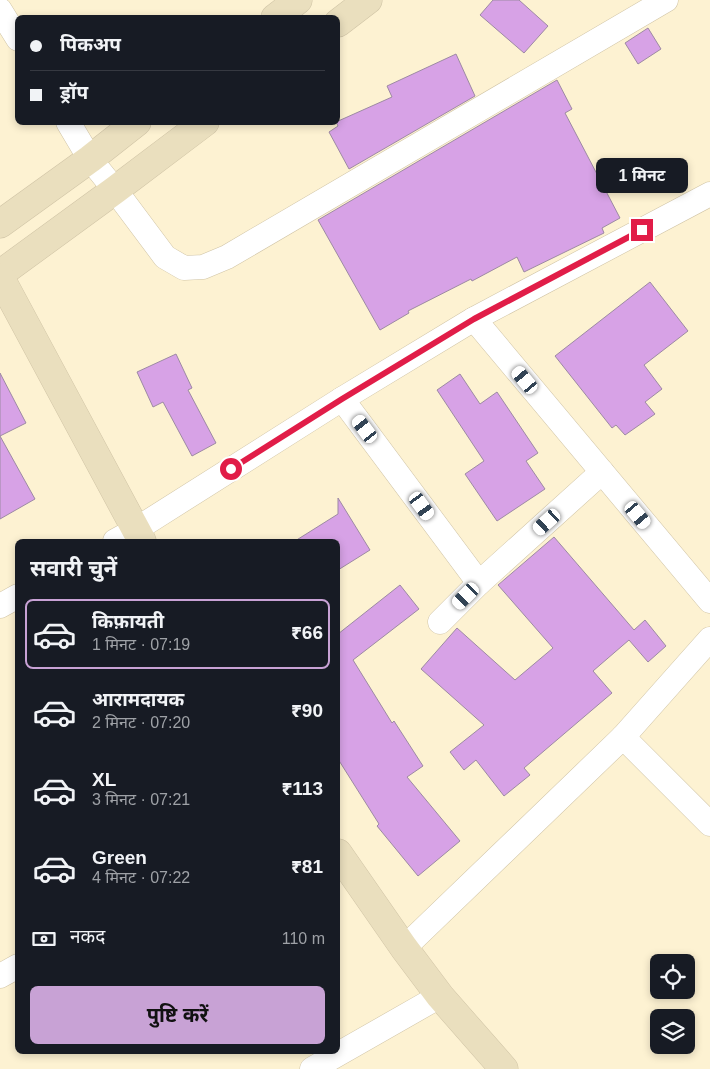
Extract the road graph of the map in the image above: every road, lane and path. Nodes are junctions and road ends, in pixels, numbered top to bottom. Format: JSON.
{"nodes":[{"id":1,"x":298,"y":0,"type":"edge"},
{"id":2,"x":368,"y":0,"type":"edge"},
{"id":3,"x":666,"y":0,"type":"edge"},
{"id":4,"x":0,"y":10,"type":"edge"},
{"id":5,"x":279,"y":15,"type":"edge"},
{"id":6,"x":340,"y":21,"type":"edge"},
{"id":7,"x":15,"y":34,"type":"edge"},
{"id":8,"x":70,"y":125,"type":"edge"},
{"id":9,"x":133,"y":125,"type":"edge"},
{"id":10,"x":201,"y":125,"type":"edge"},
{"id":11,"x":90,"y":159,"type":"junction"},
{"id":12,"x":115,"y":190,"type":"junction"},
{"id":13,"x":710,"y":194,"type":"edge"},
{"id":14,"x":0,"y":224,"type":"edge"},
{"id":15,"x":0,"y":276,"type":"edge"},
{"id":16,"x":474,"y":319,"type":"junction"},
{"id":17,"x":342,"y":399,"type":"junction"},
{"id":18,"x":602,"y":472,"type":"junction"},
{"id":19,"x":131,"y":538,"type":"edge"},
{"id":20,"x":479,"y":583,"type":"junction"},
{"id":21,"x":15,"y":598,"type":"edge"},
{"id":22,"x":710,"y":601,"type":"edge"},
{"id":23,"x":0,"y":606,"type":"edge"},
{"id":24,"x":440,"y":622,"type":"dead end"},
{"id":25,"x":710,"y":639,"type":"edge"},
{"id":26,"x":623,"y":737,"type":"junction"},
{"id":27,"x":710,"y":824,"type":"edge"},
{"id":28,"x":340,"y":856,"type":"edge"},
{"id":29,"x":404,"y":948,"type":"junction"},
{"id":30,"x":15,"y":968,"type":"edge"},
{"id":31,"x":0,"y":976,"type":"edge"},
{"id":32,"x":440,"y":996,"type":"junction"},
{"id":33,"x":340,"y":1053,"type":"edge"},
{"id":34,"x":338,"y":1054,"type":"edge"},
{"id":35,"x":312,"y":1069,"type":"edge"},
{"id":36,"x":504,"y":1069,"type":"edge"}],
"edges":[{"from":1,"to":5,"type":"street"},
{"from":2,"to":6,"type":"street"},
{"from":3,"to":12,"type":"street"},
{"from":4,"to":7,"type":"street"},
{"from":8,"to":11,"type":"street"},
{"from":9,"to":11,"type":"street"},
{"from":10,"to":12,"type":"street"},
{"from":11,"to":12,"type":"street"},
{"from":11,"to":14,"type":"street"},
{"from":12,"to":15,"type":"street"},
{"from":13,"to":16,"type":"street"},
{"from":15,"to":19,"type":"street"},
{"from":16,"to":17,"type":"street"},
{"from":16,"to":18,"type":"street"},
{"from":17,"to":19,"type":"street"},
{"from":17,"to":20,"type":"street"},
{"from":18,"to":20,"type":"street"},
{"from":18,"to":22,"type":"street"},
{"from":20,"to":24,"type":"street"},
{"from":21,"to":23,"type":"street"},
{"from":25,"to":26,"type":"street"},
{"from":26,"to":27,"type":"street"},
{"from":26,"to":29,"type":"street"},
{"from":28,"to":29,"type":"street"},
{"from":29,"to":32,"type":"street"},
{"from":30,"to":31,"type":"street"},
{"from":32,"to":33,"type":"street"},
{"from":32,"to":36,"type":"street"},
{"from":34,"to":35,"type":"street"}]}
